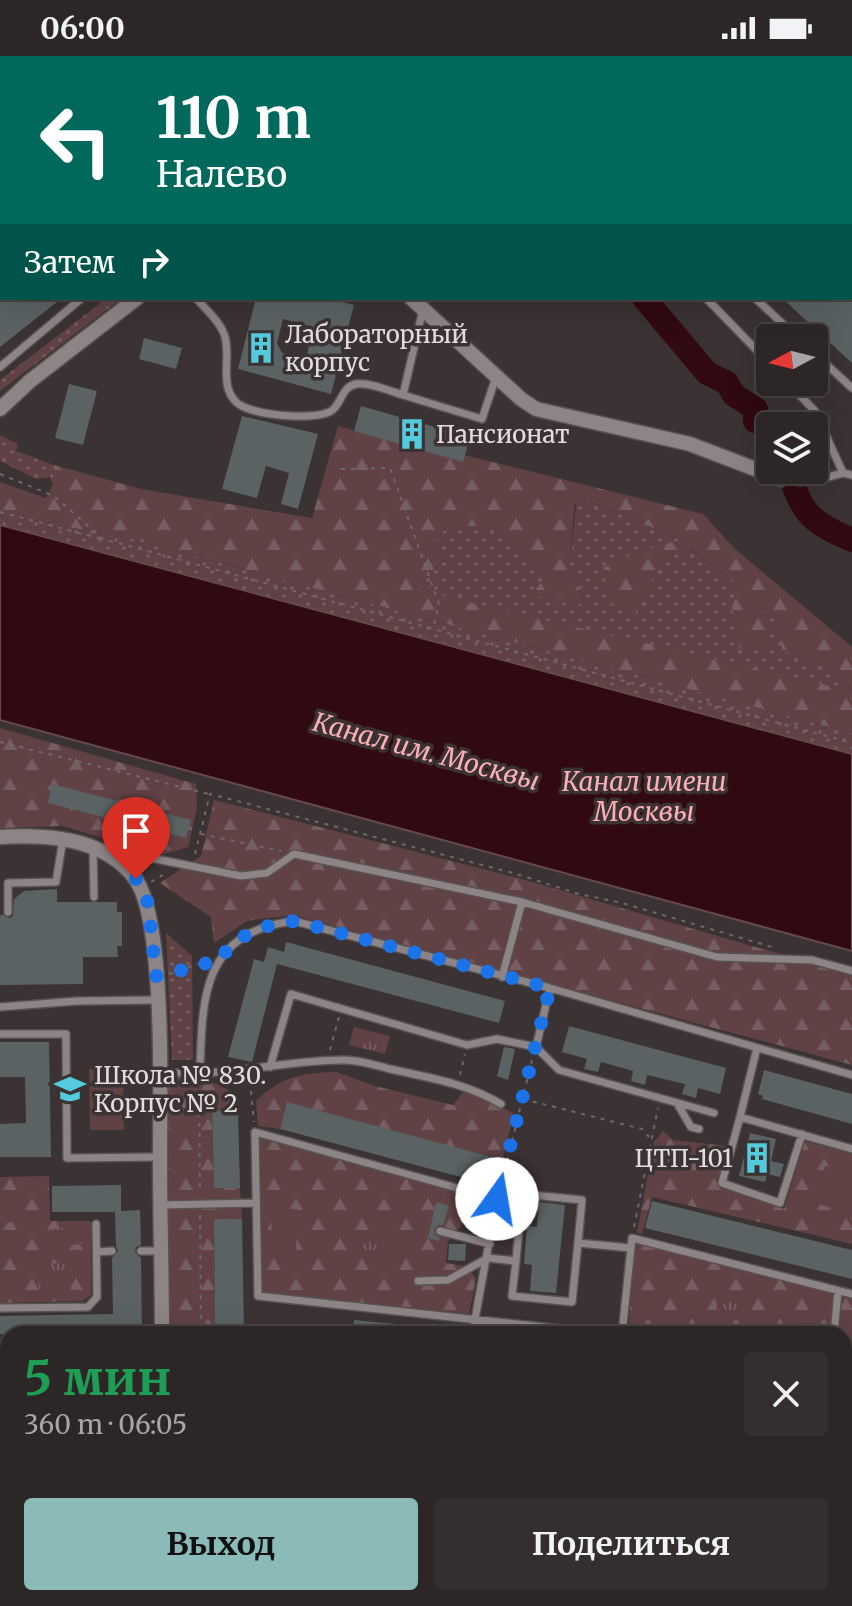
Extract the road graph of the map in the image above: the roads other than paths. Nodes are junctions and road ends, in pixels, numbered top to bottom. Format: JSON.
{"nodes":[{"id":1,"x":80,"y":300,"type":"edge"},
{"id":2,"x":134,"y":300,"type":"edge"},
{"id":3,"x":198,"y":300,"type":"edge"},
{"id":4,"x":413,"y":300,"type":"edge"},
{"id":5,"x":708,"y":300,"type":"edge"},
{"id":6,"x":757,"y":300,"type":"edge"},
{"id":7,"x":423,"y":309,"type":"junction"},
{"id":8,"x":783,"y":324,"type":"edge"},
{"id":9,"x":756,"y":350,"type":"edge"},
{"id":10,"x":828,"y":366,"type":"edge"},
{"id":11,"x":0,"y":367,"type":"edge"},
{"id":12,"x":496,"y":377,"type":"junction"},
{"id":13,"x":852,"y":388,"type":"edge"},
{"id":14,"x":403,"y":395,"type":"junction"},
{"id":15,"x":801,"y":396,"type":"edge"},
{"id":16,"x":0,"y":409,"type":"edge"},
{"id":17,"x":756,"y":469,"type":"edge"},
{"id":18,"x":848,"y":474,"type":"edge"},
{"id":19,"x":828,"y":478,"type":"edge"},
{"id":20,"x":0,"y":837,"type":"edge"},
{"id":21,"x":63,"y":839,"type":"junction"},
{"id":22,"x":93,"y":848,"type":"junction"},
{"id":23,"x":125,"y":866,"type":"junction"},
{"id":24,"x":94,"y":897,"type":"dead end"},
{"id":25,"x":522,"y":902,"type":"junction"},
{"id":26,"x":8,"y":912,"type":"dead end"},
{"id":27,"x":852,"y":971,"type":"edge"},
{"id":28,"x":502,"y":977,"type":"junction"},
{"id":29,"x":550,"y":988,"type":"junction"},
{"id":30,"x":157,"y":1000,"type":"junction"},
{"id":31,"x":0,"y":1007,"type":"edge"},
{"id":32,"x":0,"y":1034,"type":"edge"},
{"id":33,"x":536,"y":1047,"type":"junction"},
{"id":34,"x":757,"y":1048,"type":"junction"},
{"id":35,"x":270,"y":1067,"type":"junction"},
{"id":36,"x":160,"y":1073,"type":"junction"},
{"id":37,"x":200,"y":1073,"type":"junction"},
{"id":38,"x":852,"y":1075,"type":"edge"},
{"id":39,"x":677,"y":1103,"type":"junction"},
{"id":40,"x":501,"y":1104,"type":"dead end"},
{"id":41,"x":714,"y":1113,"type":"dead end"},
{"id":42,"x":740,"y":1117,"type":"junction"},
{"id":43,"x":699,"y":1129,"type":"dead end"},
{"id":44,"x":802,"y":1134,"type":"junction"},
{"id":45,"x":852,"y":1149,"type":"edge"},
{"id":46,"x":160,"y":1157,"type":"junction"},
{"id":47,"x":256,"y":1203,"type":"junction"},
{"id":48,"x":161,"y":1205,"type":"junction"},
{"id":49,"x":96,"y":1224,"type":"dead end"},
{"id":50,"x":440,"y":1231,"type":"dead end"},
{"id":51,"x":578,"y":1243,"type":"junction"},
{"id":52,"x":490,"y":1244,"type":"junction"},
{"id":53,"x":631,"y":1248,"type":"junction"},
{"id":54,"x":112,"y":1251,"type":"dead end"},
{"id":55,"x":141,"y":1251,"type":"dead end"},
{"id":56,"x":161,"y":1251,"type":"junction"},
{"id":57,"x":97,"y":1252,"type":"junction"},
{"id":58,"x":488,"y":1258,"type":"junction"},
{"id":59,"x":516,"y":1261,"type":"junction"},
{"id":60,"x":418,"y":1281,"type":"dead end"},
{"id":61,"x":838,"y":1291,"type":"junction"},
{"id":62,"x":852,"y":1294,"type":"edge"},
{"id":63,"x":0,"y":1308,"type":"edge"},
{"id":64,"x":475,"y":1319,"type":"junction"},
{"id":65,"x":162,"y":1326,"type":"edge"},
{"id":66,"x":474,"y":1326,"type":"edge"},
{"id":67,"x":537,"y":1326,"type":"edge"},
{"id":68,"x":623,"y":1326,"type":"edge"},
{"id":69,"x":835,"y":1326,"type":"edge"}],
"edges":[{"from":1,"to":11,"type":"lane"},
{"from":2,"to":16,"type":"street"},
{"from":3,"to":14,"type":"lane"},
{"from":4,"to":7,"type":"street"},
{"from":5,"to":9,"type":"lane"},
{"from":6,"to":8,"type":"lane"},
{"from":7,"to":12,"type":"street"},
{"from":7,"to":14,"type":"lane"},
{"from":10,"to":13,"type":"lane"},
{"from":12,"to":14,"type":"lane"},
{"from":12,"to":17,"type":"street"},
{"from":15,"to":18,"type":"lane"},
{"from":18,"to":19,"type":"lane"},
{"from":20,"to":21,"type":"street"},
{"from":21,"to":22,"type":"street"},
{"from":21,"to":26,"type":"lane"},
{"from":22,"to":23,"type":"street"},
{"from":22,"to":24,"type":"lane"},
{"from":23,"to":25,"type":"lane"},
{"from":23,"to":30,"type":"street"},
{"from":25,"to":27,"type":"lane"},
{"from":25,"to":28,"type":"lane"},
{"from":28,"to":29,"type":"lane"},
{"from":28,"to":37,"type":"lane"},
{"from":29,"to":33,"type":"lane"},
{"from":29,"to":34,"type":"lane"},
{"from":30,"to":31,"type":"lane"},
{"from":30,"to":36,"type":"street"},
{"from":32,"to":46,"type":"lane"},
{"from":33,"to":35,"type":"lane"},
{"from":33,"to":39,"type":"lane"},
{"from":34,"to":38,"type":"lane"},
{"from":34,"to":42,"type":"lane"},
{"from":35,"to":37,"type":"lane"},
{"from":35,"to":40,"type":"lane"},
{"from":36,"to":37,"type":"lane"},
{"from":36,"to":46,"type":"street"},
{"from":39,"to":41,"type":"lane"},
{"from":39,"to":43,"type":"lane"},
{"from":42,"to":44,"type":"lane"},
{"from":42,"to":44,"type":"lane"},
{"from":44,"to":45,"type":"lane"},
{"from":46,"to":48,"type":"street"},
{"from":47,"to":48,"type":"lane"},
{"from":47,"to":52,"type":"lane"},
{"from":47,"to":64,"type":"lane"},
{"from":48,"to":56,"type":"street"},
{"from":49,"to":57,"type":"lane"},
{"from":50,"to":52,"type":"lane"},
{"from":51,"to":53,"type":"lane"},
{"from":51,"to":59,"type":"lane"},
{"from":51,"to":59,"type":"lane"},
{"from":52,"to":58,"type":"lane"},
{"from":53,"to":61,"type":"lane"},
{"from":53,"to":68,"type":"lane"},
{"from":54,"to":57,"type":"lane"},
{"from":55,"to":56,"type":"lane"},
{"from":56,"to":65,"type":"street"},
{"from":57,"to":63,"type":"lane"},
{"from":58,"to":59,"type":"lane"},
{"from":58,"to":60,"type":"lane"},
{"from":58,"to":64,"type":"lane"},
{"from":61,"to":62,"type":"lane"},
{"from":61,"to":69,"type":"lane"},
{"from":64,"to":66,"type":"lane"},
{"from":64,"to":67,"type":"lane"}]}
